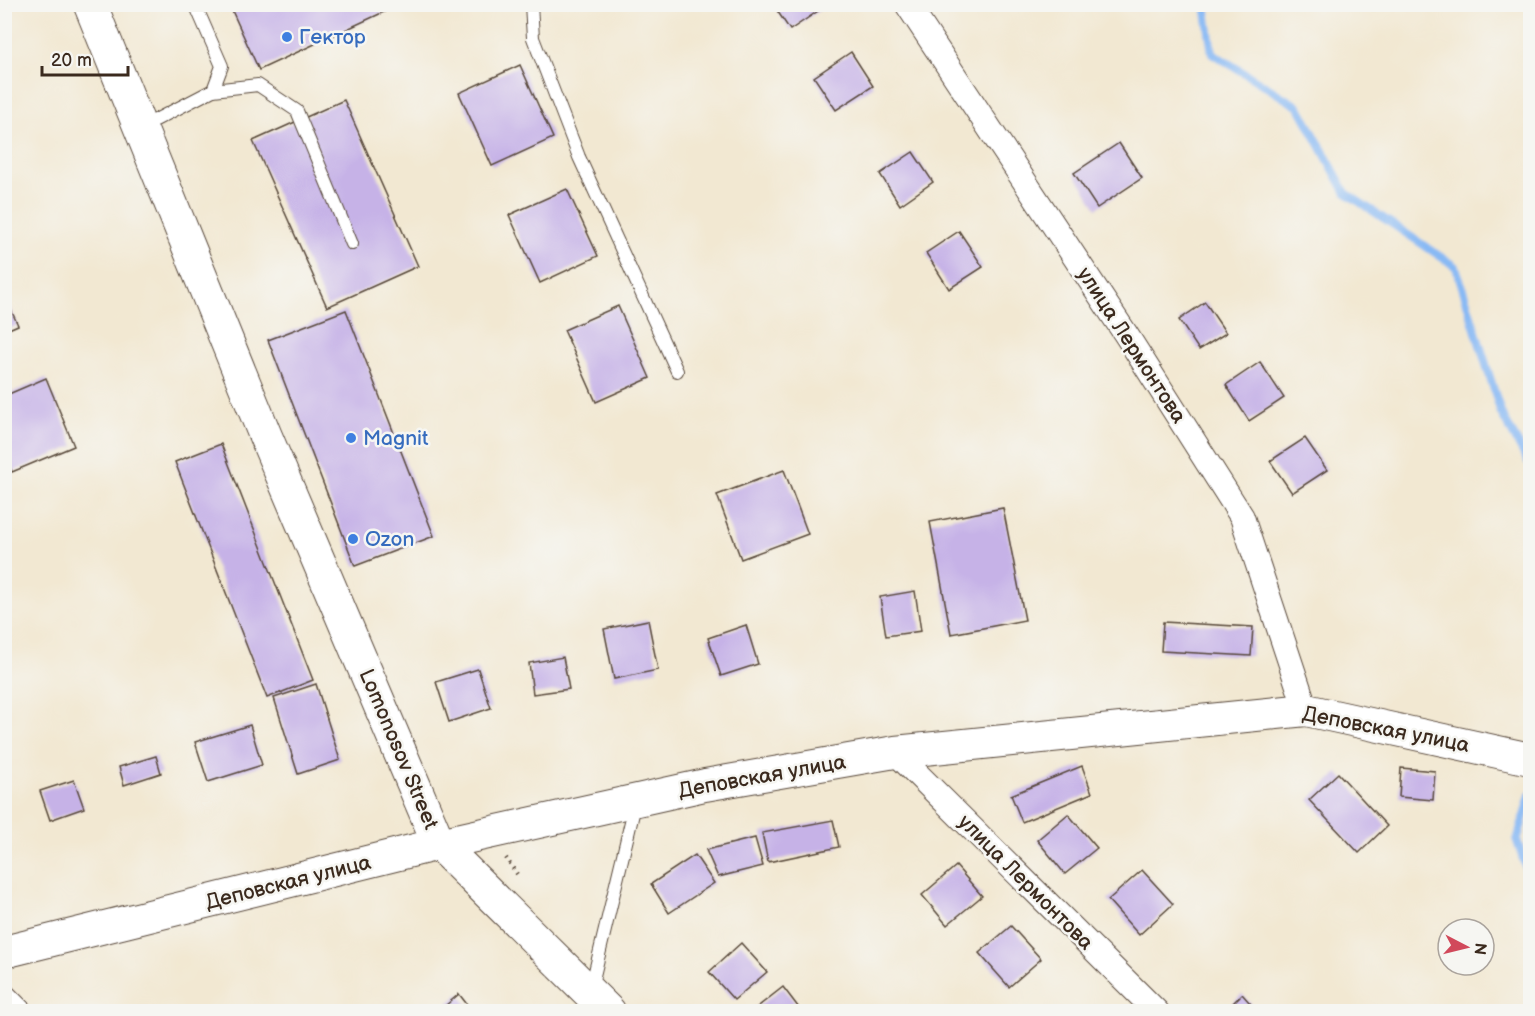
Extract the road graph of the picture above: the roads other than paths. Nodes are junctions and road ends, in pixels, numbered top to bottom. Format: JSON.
{"nodes":[{"id":1,"x":90,"y":4,"type":"edge"},
{"id":2,"x":195,"y":4,"type":"edge"},
{"id":3,"x":531,"y":4,"type":"edge"},
{"id":4,"x":907,"y":4,"type":"edge"},
{"id":5,"x":213,"y":90,"type":"junction"},
{"id":6,"x":141,"y":127,"type":"junction"},
{"id":7,"x":352,"y":244,"type":"dead end"},
{"id":8,"x":677,"y":371,"type":"dead end"},
{"id":9,"x":1306,"y":710,"type":"junction"},
{"id":10,"x":896,"y":752,"type":"junction"},
{"id":11,"x":1530,"y":759,"type":"edge"},
{"id":12,"x":636,"y":801,"type":"junction"},
{"id":13,"x":439,"y":844,"type":"junction"},
{"id":14,"x":4,"y":952,"type":"edge"},
{"id":15,"x":4,"y":996,"type":"edge"},
{"id":16,"x":600,"y":1002,"type":"edge"},
{"id":17,"x":20,"y":1011,"type":"edge"},
{"id":18,"x":1157,"y":1011,"type":"edge"}],
"edges":[{"from":1,"to":6,"type":"main road","name":"Lomonosov Street"},
{"from":2,"to":5,"type":"lane"},
{"from":3,"to":8,"type":"lane"},
{"from":4,"to":9,"type":"street","name":"улица Лермонтова"},
{"from":5,"to":6,"type":"lane"},
{"from":5,"to":7,"type":"lane"},
{"from":6,"to":13,"type":"main road","name":"Lomonosov Street"},
{"from":9,"to":10,"type":"street","name":"Деповская улица"},
{"from":9,"to":11,"type":"street","name":"Деповская улица"},
{"from":10,"to":12,"type":"street","name":"Деповская улица"},
{"from":10,"to":18,"type":"street","name":"улица Лермонтова"},
{"from":12,"to":13,"type":"street","name":"Деповская улица"},
{"from":12,"to":16,"type":"lane"},
{"from":13,"to":14,"type":"street","name":"Деповская улица"},
{"from":13,"to":16,"type":"main road","name":"Lomonosov Street"},
{"from":15,"to":17,"type":"street"}]}
